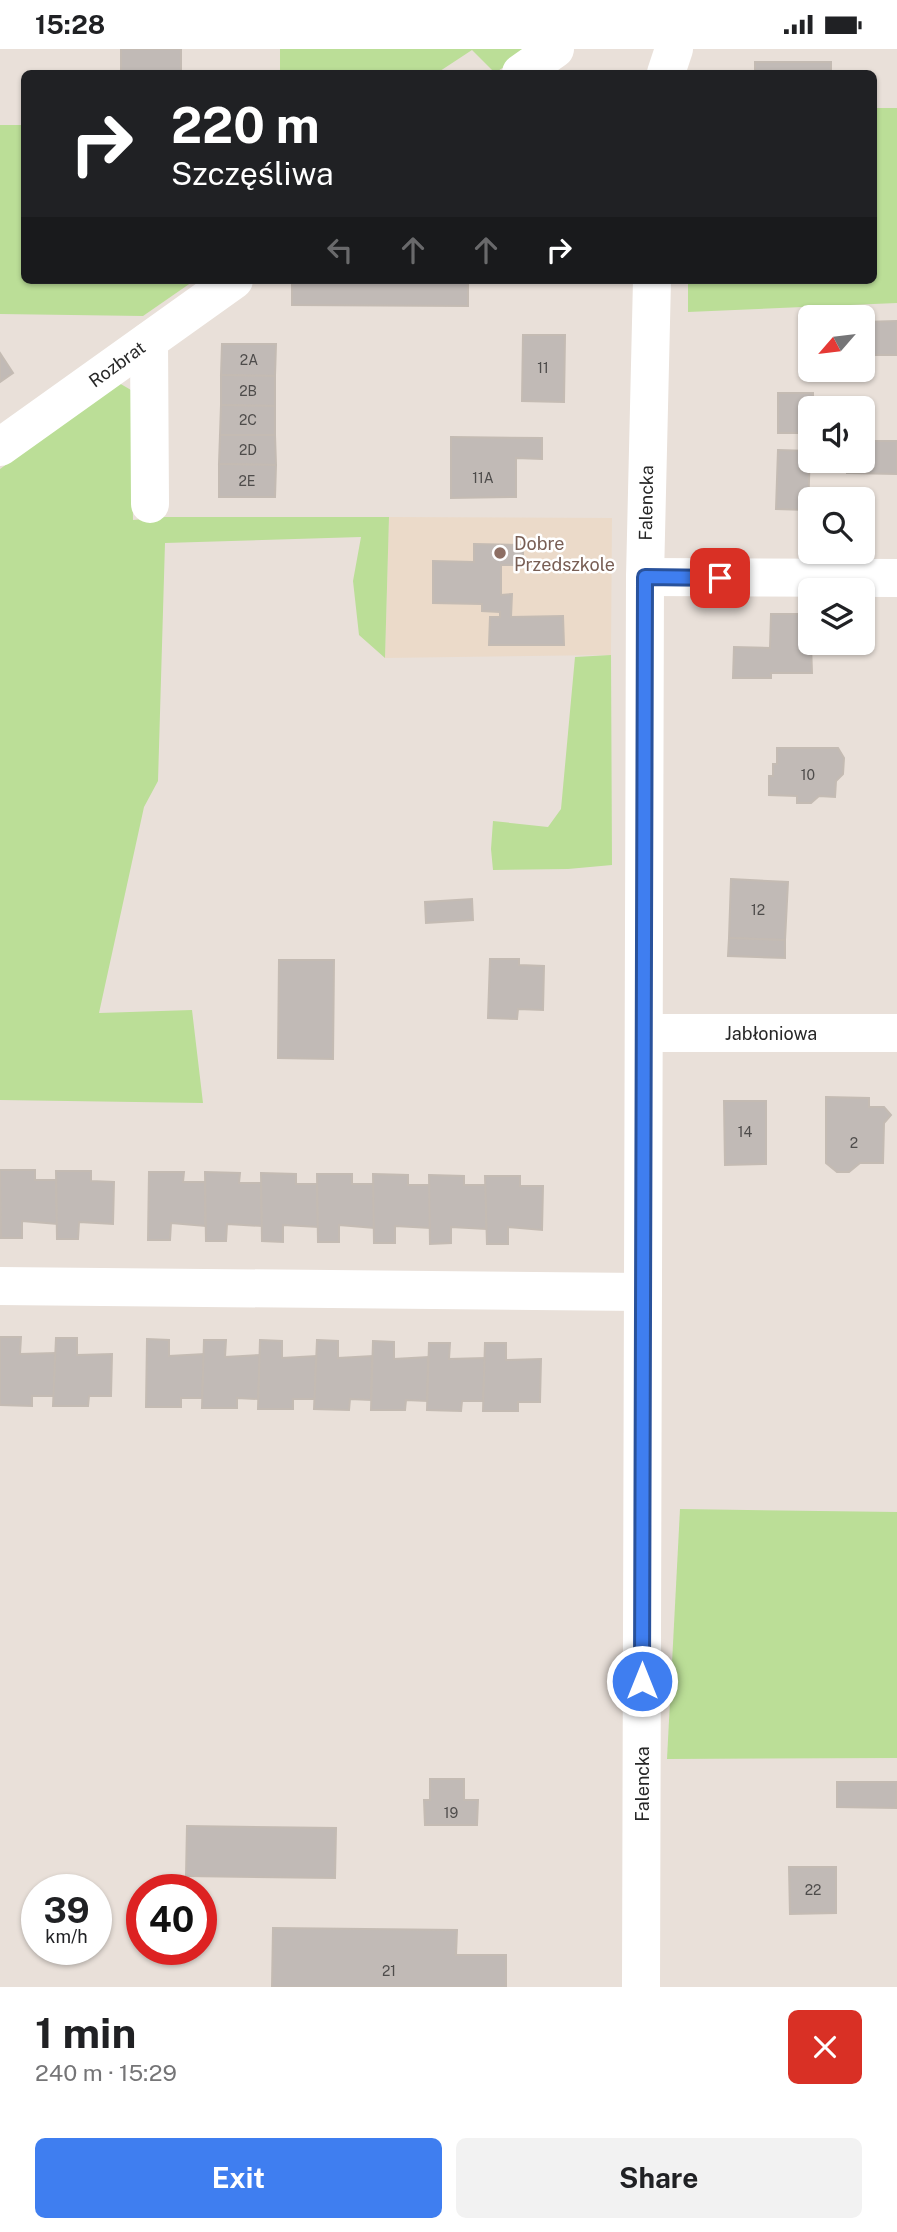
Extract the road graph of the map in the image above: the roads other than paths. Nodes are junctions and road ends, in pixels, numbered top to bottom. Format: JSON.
{"nodes":[{"id":1,"x":555,"y":49,"type":"edge"},
{"id":2,"x":674,"y":49,"type":"edge"},
{"id":3,"x":525,"y":70,"type":"edge"},
{"id":4,"x":667,"y":70,"type":"edge"},
{"id":5,"x":228,"y":284,"type":"edge"},
{"id":6,"x":652,"y":284,"type":"edge"},
{"id":7,"x":149,"y":341,"type":"junction"},
{"id":8,"x":0,"y":447,"type":"edge"},
{"id":9,"x":150,"y":504,"type":"dead end"},
{"id":10,"x":645,"y":577,"type":"junction"},
{"id":11,"x":897,"y":578,"type":"edge"},
{"id":12,"x":644,"y":1033,"type":"junction"},
{"id":13,"x":897,"y":1034,"type":"edge"},
{"id":14,"x":0,"y":1286,"type":"edge"},
{"id":15,"x":643,"y":1292,"type":"junction"},
{"id":16,"x":641,"y":1987,"type":"edge"}],
"edges":[{"from":1,"to":3,"type":"street"},
{"from":2,"to":4,"type":"street"},
{"from":5,"to":7,"type":"street","name":"Rozbrat"},
{"from":6,"to":10,"type":"street","name":"Falencka"},
{"from":7,"to":8,"type":"street","name":"Rozbrat"},
{"from":7,"to":9,"type":"street"},
{"from":10,"to":11,"type":"street"},
{"from":10,"to":12,"type":"street","name":"Falencka"},
{"from":12,"to":13,"type":"street","name":"Jabłoniowa"},
{"from":12,"to":15,"type":"street","name":"Falencka"},
{"from":14,"to":15,"type":"street"},
{"from":15,"to":16,"type":"street","name":"Falencka"}]}
